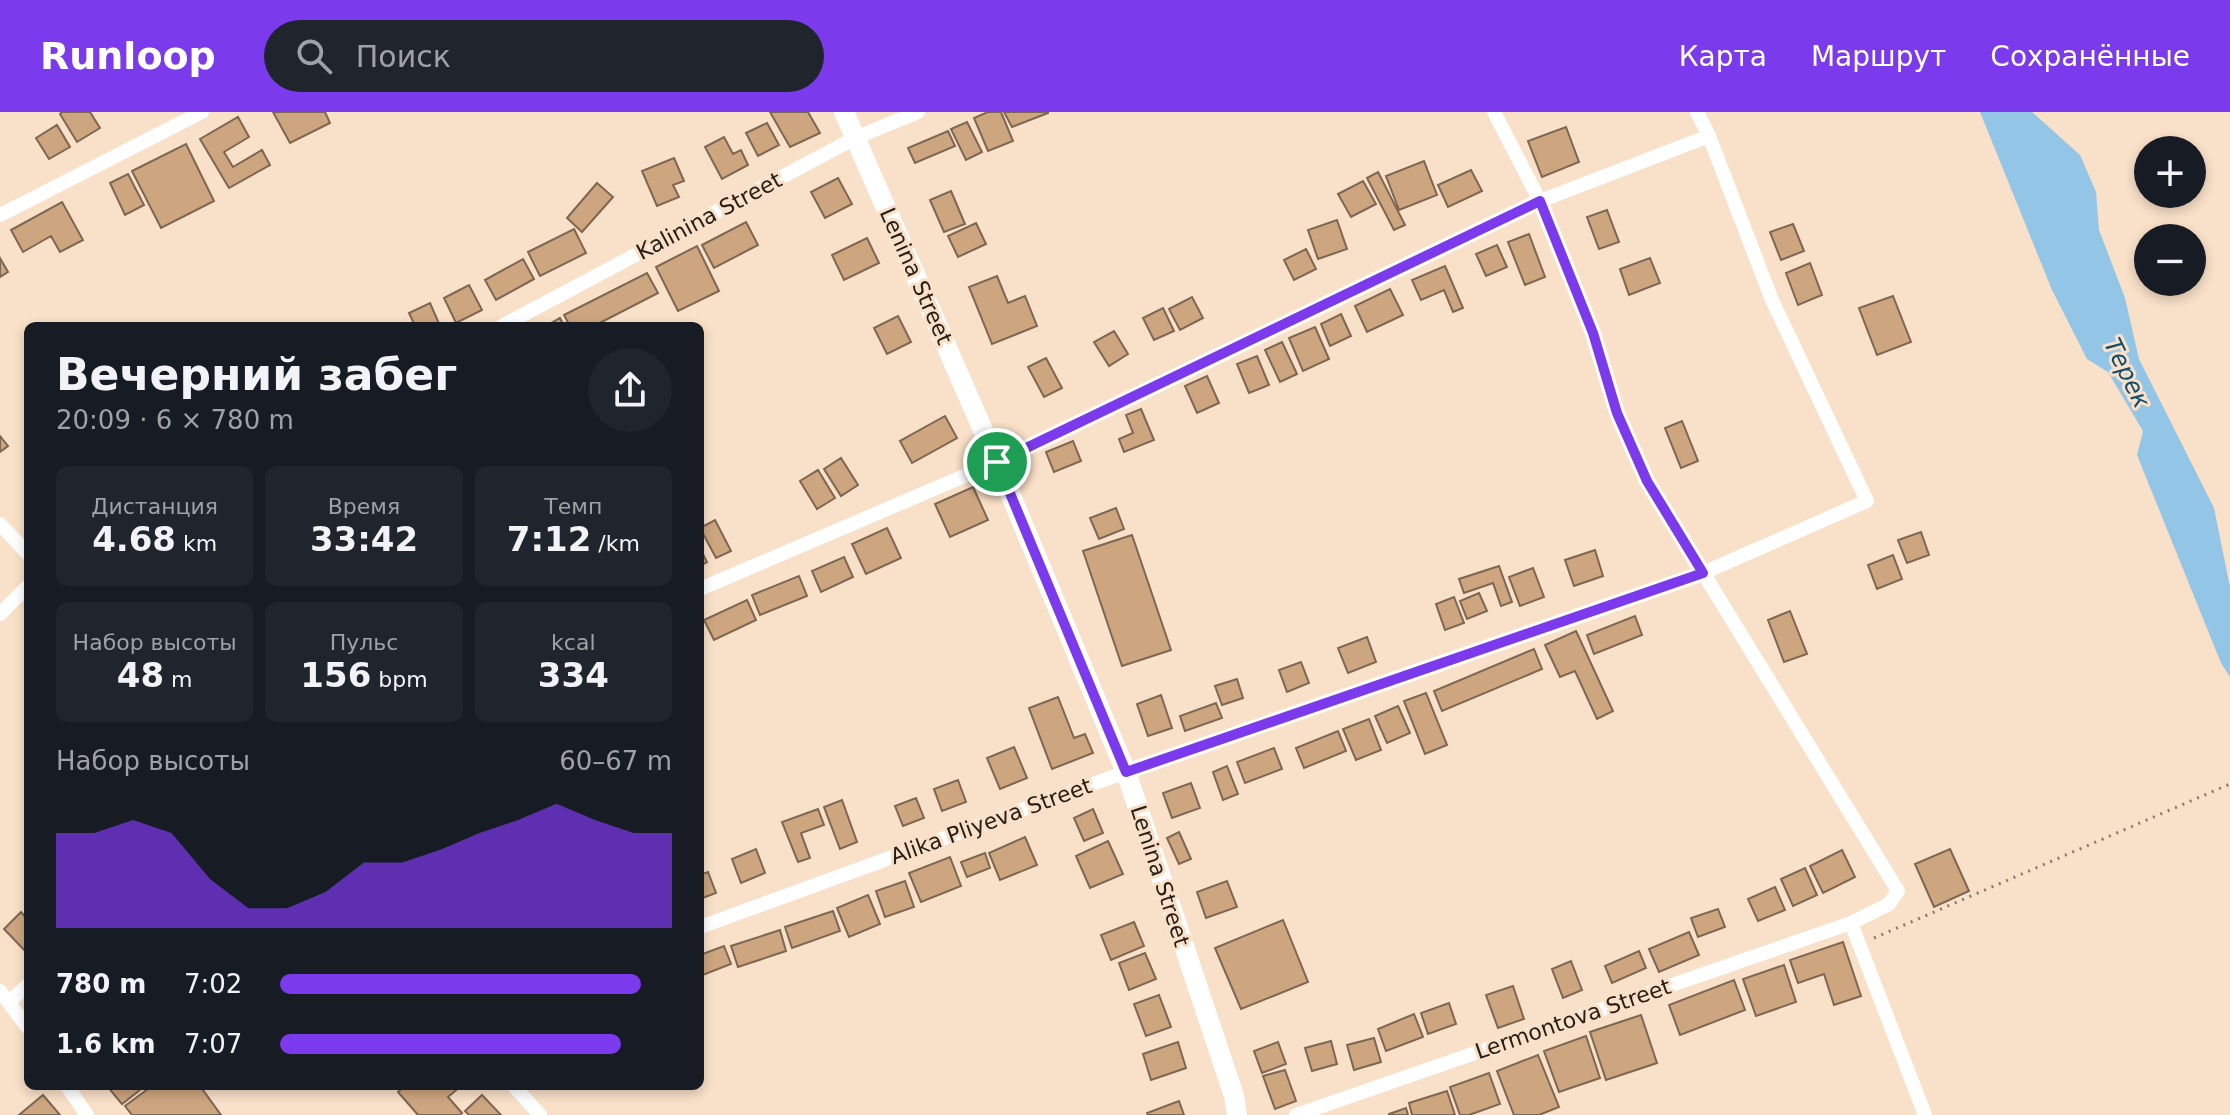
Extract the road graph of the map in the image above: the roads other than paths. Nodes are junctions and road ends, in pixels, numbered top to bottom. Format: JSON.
{"nodes":[{"id":1,"x":202,"y":112,"type":"edge"},
{"id":2,"x":844,"y":112,"type":"edge"},
{"id":3,"x":918,"y":112,"type":"edge"},
{"id":4,"x":1494,"y":112,"type":"edge"},
{"id":5,"x":1697,"y":112,"type":"edge"},
{"id":6,"x":1709,"y":136,"type":"junction"},
{"id":7,"x":855,"y":138,"type":"junction"},
{"id":8,"x":1540,"y":201,"type":"junction"},
{"id":9,"x":0,"y":215,"type":"edge"},
{"id":10,"x":510,"y":322,"type":"edge"},
{"id":11,"x":997,"y":462,"type":"junction"},
{"id":12,"x":0,"y":524,"type":"edge"},
{"id":13,"x":24,"y":550,"type":"edge"},
{"id":14,"x":1703,"y":573,"type":"junction"},
{"id":15,"x":704,"y":587,"type":"edge"},
{"id":16,"x":24,"y":590,"type":"edge"},
{"id":17,"x":0,"y":614,"type":"edge"},
{"id":18,"x":1126,"y":772,"type":"junction"},
{"id":19,"x":1851,"y":923,"type":"junction"},
{"id":20,"x":704,"y":926,"type":"edge"},
{"id":21,"x":24,"y":987,"type":"edge"},
{"id":22,"x":5,"y":996,"type":"edge"},
{"id":23,"x":24,"y":1022,"type":"edge"},
{"id":24,"x":70,"y":1090,"type":"edge"},
{"id":25,"x":518,"y":1090,"type":"edge"},
{"id":26,"x":87,"y":1115,"type":"edge"},
{"id":27,"x":540,"y":1115,"type":"edge"},
{"id":28,"x":1237,"y":1115,"type":"edge"},
{"id":29,"x":1296,"y":1115,"type":"edge"},
{"id":30,"x":1925,"y":1115,"type":"edge"}],
"edges":[{"from":1,"to":9,"type":"street"},
{"from":2,"to":7,"type":"street","name":"Lenina Street"},
{"from":3,"to":7,"type":"street","name":"Kalinina Street"},
{"from":4,"to":8,"type":"street"},
{"from":5,"to":6,"type":"street"},
{"from":6,"to":8,"type":"street"},
{"from":6,"to":14,"type":"street","name":"Alika Pliyeva Street"},
{"from":7,"to":10,"type":"street","name":"Kalinina Street"},
{"from":7,"to":11,"type":"street","name":"Lenina Street"},
{"from":8,"to":11,"type":"street"},
{"from":8,"to":14,"type":"street"},
{"from":11,"to":15,"type":"street"},
{"from":11,"to":18,"type":"street","name":"Lenina Street"},
{"from":12,"to":13,"type":"street"},
{"from":14,"to":18,"type":"street","name":"Alika Pliyeva Street"},
{"from":14,"to":19,"type":"street","name":"Lermontova Street"},
{"from":16,"to":17,"type":"street"},
{"from":18,"to":20,"type":"street","name":"Alika Pliyeva Street"},
{"from":18,"to":28,"type":"street","name":"Lenina Street"},
{"from":19,"to":29,"type":"street","name":"Lermontova Street"},
{"from":19,"to":30,"type":"street"},
{"from":21,"to":22,"type":"street"},
{"from":22,"to":23,"type":"street"},
{"from":24,"to":26,"type":"street"},
{"from":25,"to":27,"type":"street"}]}
